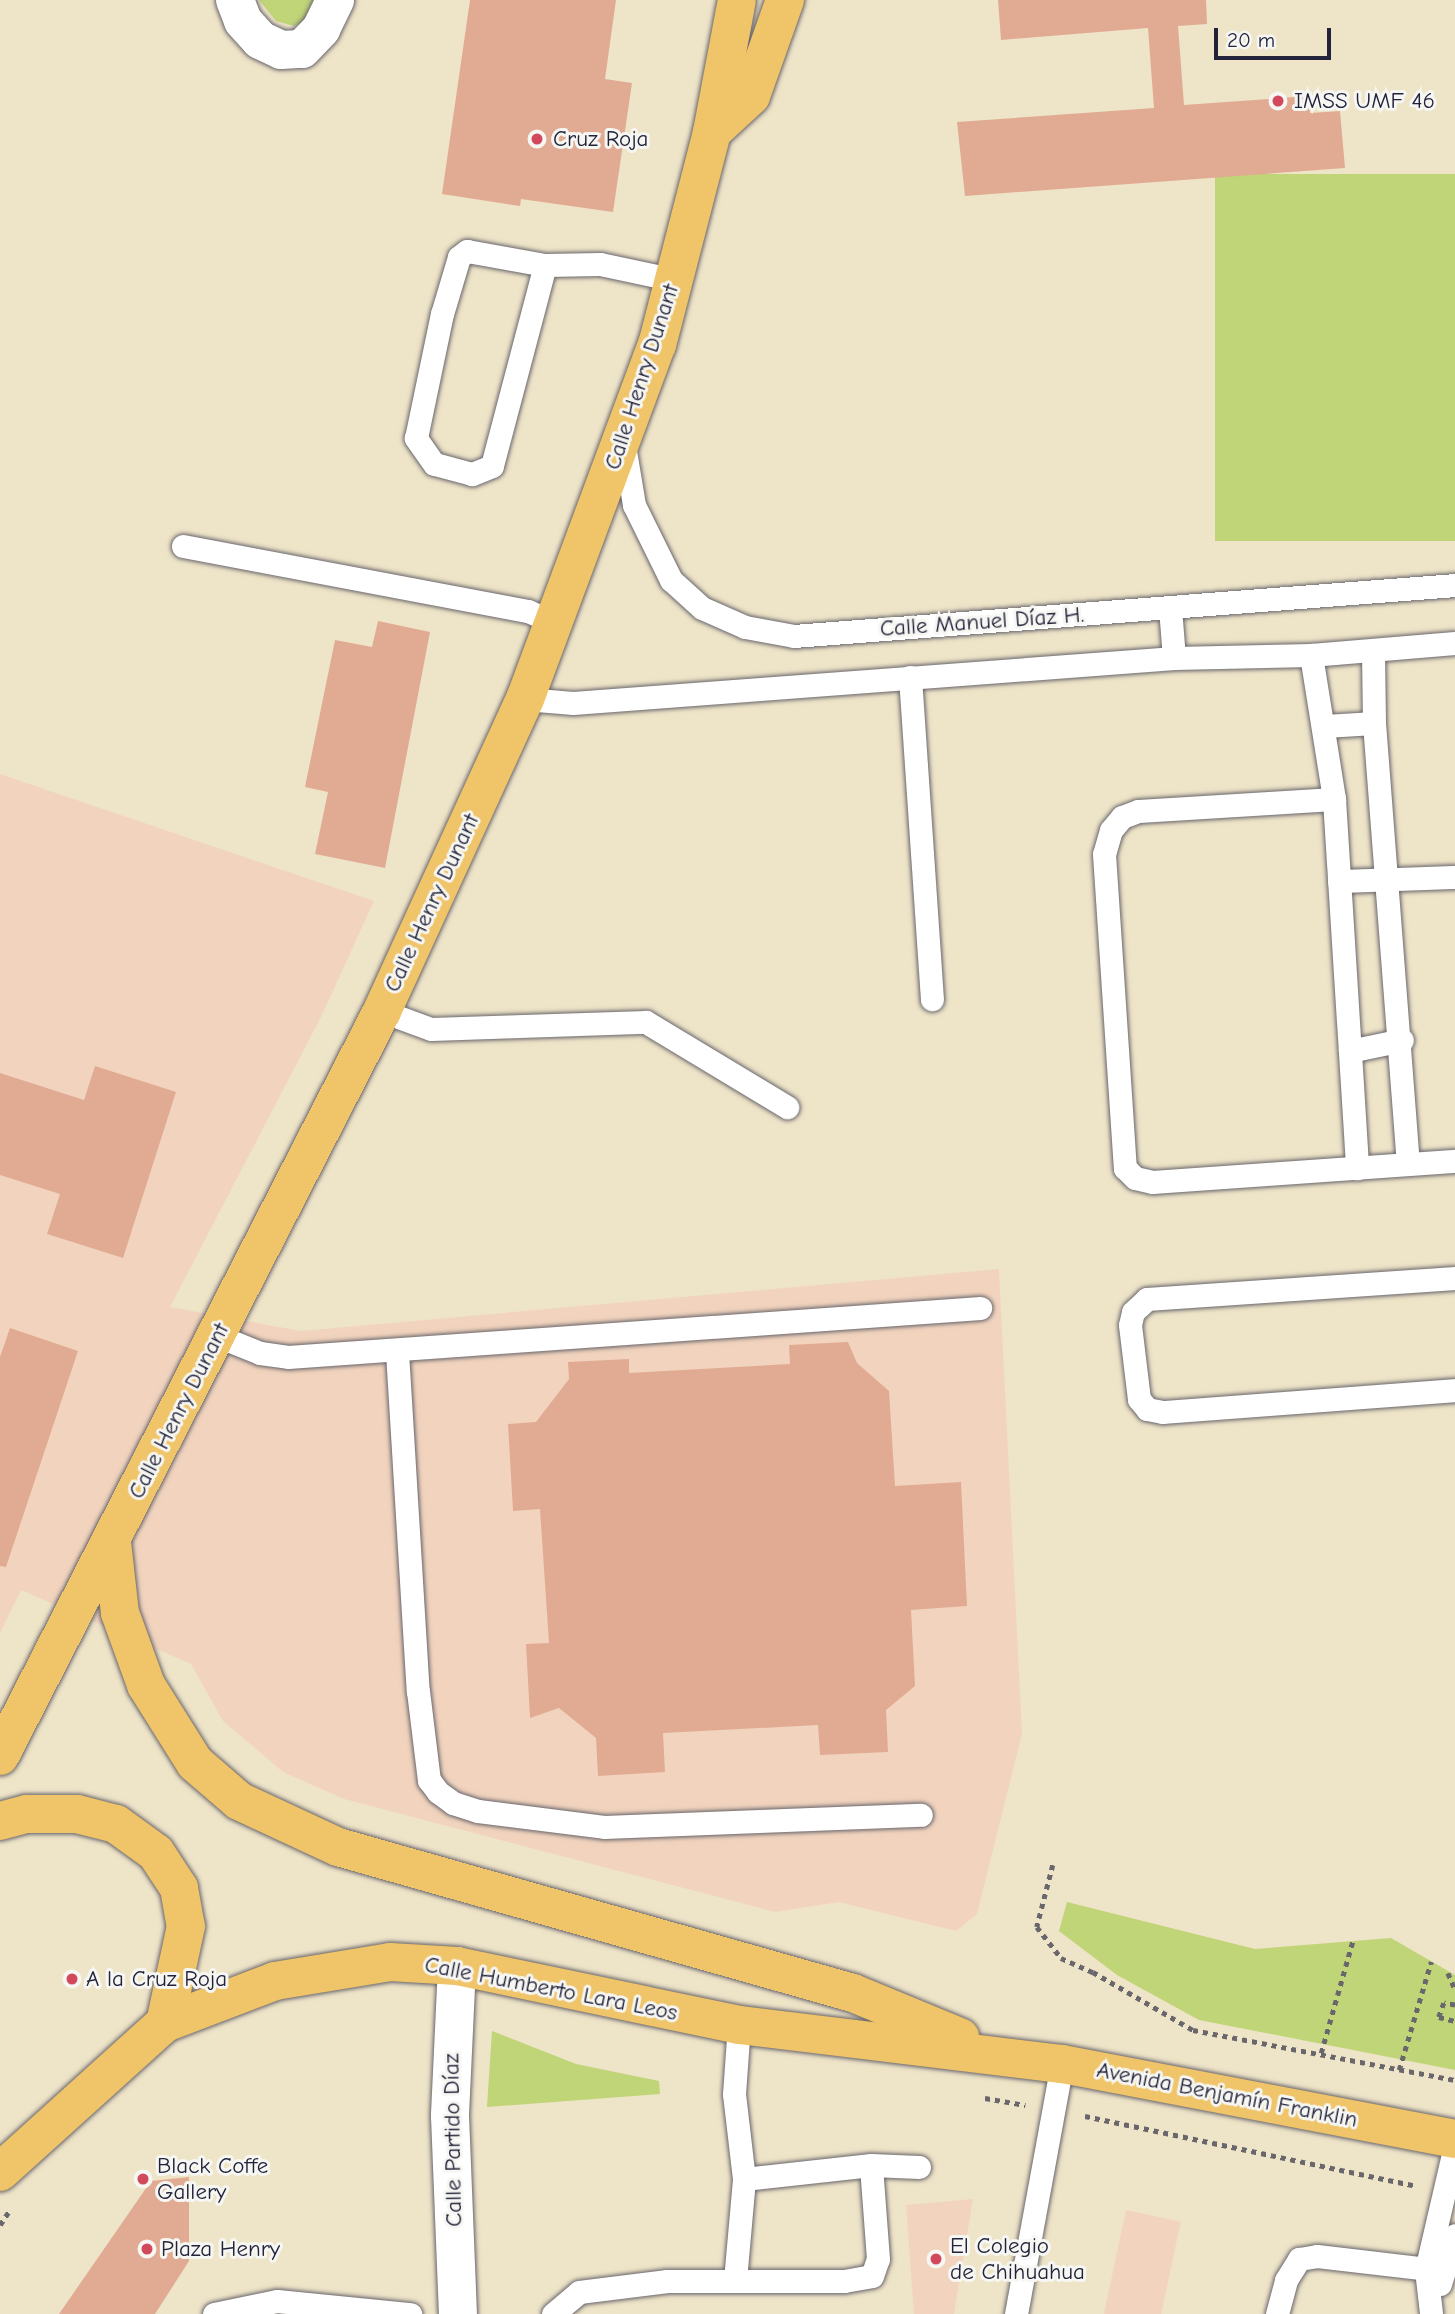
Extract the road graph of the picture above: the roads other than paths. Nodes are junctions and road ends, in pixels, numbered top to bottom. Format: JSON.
{"nodes":[{"id":1,"x":235,"y":0,"type":"edge"},
{"id":2,"x":335,"y":0,"type":"edge"},
{"id":3,"x":737,"y":0,"type":"edge"},
{"id":4,"x":785,"y":0,"type":"edge"},
{"id":5,"x":712,"y":132,"type":"junction"},
{"id":6,"x":545,"y":265,"type":"junction"},
{"id":7,"x":675,"y":280,"type":"junction"},
{"id":8,"x":624,"y":442,"type":"junction"},
{"id":9,"x":183,"y":546,"type":"dead end"},
{"id":10,"x":1455,"y":584,"type":"edge"},
{"id":11,"x":1170,"y":608,"type":"junction"},
{"id":12,"x":555,"y":622,"type":"junction"},
{"id":13,"x":1455,"y":643,"type":"edge"},
{"id":14,"x":1373,"y":651,"type":"junction"},
{"id":15,"x":1311,"y":655,"type":"junction"},
{"id":16,"x":1174,"y":658,"type":"junction"},
{"id":17,"x":910,"y":677,"type":"junction"},
{"id":18,"x":525,"y":699,"type":"junction"},
{"id":19,"x":1374,"y":723,"type":"junction"},
{"id":20,"x":1325,"y":726,"type":"junction"},
{"id":21,"x":1334,"y":799,"type":"junction"},
{"id":22,"x":1455,"y":877,"type":"edge"},
{"id":23,"x":1387,"y":879,"type":"junction"},
{"id":24,"x":1339,"y":881,"type":"junction"},
{"id":25,"x":932,"y":999,"type":"dead end"},
{"id":26,"x":382,"y":1011,"type":"junction"},
{"id":27,"x":1402,"y":1040,"type":"junction"},
{"id":28,"x":1350,"y":1051,"type":"junction"},
{"id":29,"x":787,"y":1107,"type":"dead end"},
{"id":30,"x":1455,"y":1161,"type":"edge"},
{"id":31,"x":1408,"y":1164,"type":"junction"},
{"id":32,"x":1357,"y":1168,"type":"junction"},
{"id":33,"x":1455,"y":1278,"type":"edge"},
{"id":34,"x":980,"y":1308,"type":"dead end"},
{"id":35,"x":218,"y":1335,"type":"junction"},
{"id":36,"x":397,"y":1352,"type":"junction"},
{"id":37,"x":1455,"y":1390,"type":"edge"},
{"id":38,"x":112,"y":1542,"type":"junction"},
{"id":39,"x":0,"y":1756,"type":"edge"},
{"id":40,"x":921,"y":1815,"type":"dead end"},
{"id":41,"x":0,"y":1821,"type":"edge"},
{"id":42,"x":457,"y":1966,"type":"junction"},
{"id":43,"x":165,"y":2023,"type":"junction"},
{"id":44,"x":739,"y":2025,"type":"junction"},
{"id":45,"x":999,"y":2054,"type":"junction"},
{"id":46,"x":1062,"y":2064,"type":"junction"},
{"id":47,"x":1455,"y":2138,"type":"edge"},
{"id":48,"x":1455,"y":2145,"type":"edge"},
{"id":49,"x":871,"y":2165,"type":"junction"},
{"id":50,"x":919,"y":2166,"type":"dead end"},
{"id":51,"x":744,"y":2179,"type":"junction"},
{"id":52,"x":5,"y":2180,"type":"edge"},
{"id":53,"x":1455,"y":2235,"type":"edge"},
{"id":54,"x":1435,"y":2271,"type":"junction"},
{"id":55,"x":735,"y":2280,"type":"junction"},
{"id":56,"x":372,"y":2313,"type":"edge"},
{"id":57,"x":1431,"y":2313,"type":"edge"},
{"id":58,"x":214,"y":2314,"type":"edge"},
{"id":59,"x":410,"y":2314,"type":"edge"},
{"id":60,"x":458,"y":2314,"type":"edge"},
{"id":61,"x":553,"y":2314,"type":"edge"},
{"id":62,"x":1016,"y":2314,"type":"edge"},
{"id":63,"x":1277,"y":2314,"type":"edge"}],
"edges":[{"from":1,"to":2,"type":"street"},
{"from":3,"to":5,"type":"main road","name":"Calle Henry Dunant"},
{"from":4,"to":5,"type":"main road"},
{"from":5,"to":7,"type":"main road","name":"Calle Henry Dunant"},
{"from":6,"to":6,"type":"lane"},
{"from":6,"to":7,"type":"lane"},
{"from":7,"to":8,"type":"main road","name":"Calle Henry Dunant"},
{"from":8,"to":11,"type":"lane","name":"Calle Manuel Díaz H."},
{"from":8,"to":12,"type":"main road","name":"Calle Henry Dunant"},
{"from":9,"to":12,"type":"lane"},
{"from":10,"to":11,"type":"lane","name":"Calle Manuel Díaz H."},
{"from":11,"to":16,"type":"lane"},
{"from":12,"to":18,"type":"main road","name":"Calle Henry Dunant"},
{"from":13,"to":14,"type":"lane"},
{"from":14,"to":15,"type":"lane"},
{"from":14,"to":19,"type":"lane"},
{"from":15,"to":16,"type":"lane"},
{"from":15,"to":20,"type":"lane"},
{"from":16,"to":17,"type":"lane"},
{"from":17,"to":18,"type":"lane"},
{"from":17,"to":25,"type":"lane"},
{"from":18,"to":26,"type":"main road","name":"Calle Henry Dunant"},
{"from":19,"to":20,"type":"lane"},
{"from":19,"to":23,"type":"lane"},
{"from":20,"to":21,"type":"lane"},
{"from":21,"to":24,"type":"lane"},
{"from":21,"to":32,"type":"lane"},
{"from":22,"to":23,"type":"lane"},
{"from":23,"to":24,"type":"lane"},
{"from":23,"to":27,"type":"lane"},
{"from":24,"to":28,"type":"lane"},
{"from":26,"to":29,"type":"lane"},
{"from":26,"to":35,"type":"main road","name":"Calle Henry Dunant"},
{"from":27,"to":28,"type":"lane"},
{"from":27,"to":31,"type":"lane"},
{"from":28,"to":32,"type":"lane"},
{"from":30,"to":31,"type":"lane"},
{"from":31,"to":32,"type":"lane"},
{"from":33,"to":37,"type":"lane"},
{"from":34,"to":36,"type":"lane"},
{"from":35,"to":36,"type":"lane"},
{"from":35,"to":38,"type":"main road","name":"Calle Henry Dunant"},
{"from":36,"to":40,"type":"lane"},
{"from":38,"to":39,"type":"main road","name":"Calle Henry Dunant"},
{"from":38,"to":45,"type":"main road"},
{"from":41,"to":43,"type":"main road"},
{"from":42,"to":43,"type":"main road","name":"Calle Humberto Lara Leos"},
{"from":42,"to":44,"type":"main road","name":"Calle Humberto Lara Leos"},
{"from":42,"to":60,"type":"street","name":"Calle Partido Díaz"},
{"from":43,"to":52,"type":"main road","name":"Calle Humberto Lara Leos"},
{"from":44,"to":45,"type":"main road","name":"Calle Humberto Lara Leos"},
{"from":44,"to":51,"type":"lane"},
{"from":45,"to":46,"type":"main road","name":"Avenida Benjamín Franklin"},
{"from":46,"to":47,"type":"main road","name":"Avenida Benjamín Franklin"},
{"from":46,"to":62,"type":"lane"},
{"from":48,"to":54,"type":"lane"},
{"from":49,"to":50,"type":"lane"},
{"from":49,"to":51,"type":"lane"},
{"from":49,"to":55,"type":"lane"},
{"from":51,"to":55,"type":"lane"},
{"from":53,"to":54,"type":"lane"},
{"from":54,"to":57,"type":"lane"},
{"from":54,"to":63,"type":"lane"},
{"from":55,"to":61,"type":"lane"},
{"from":56,"to":58,"type":"lane"},
{"from":56,"to":59,"type":"lane"}]}
